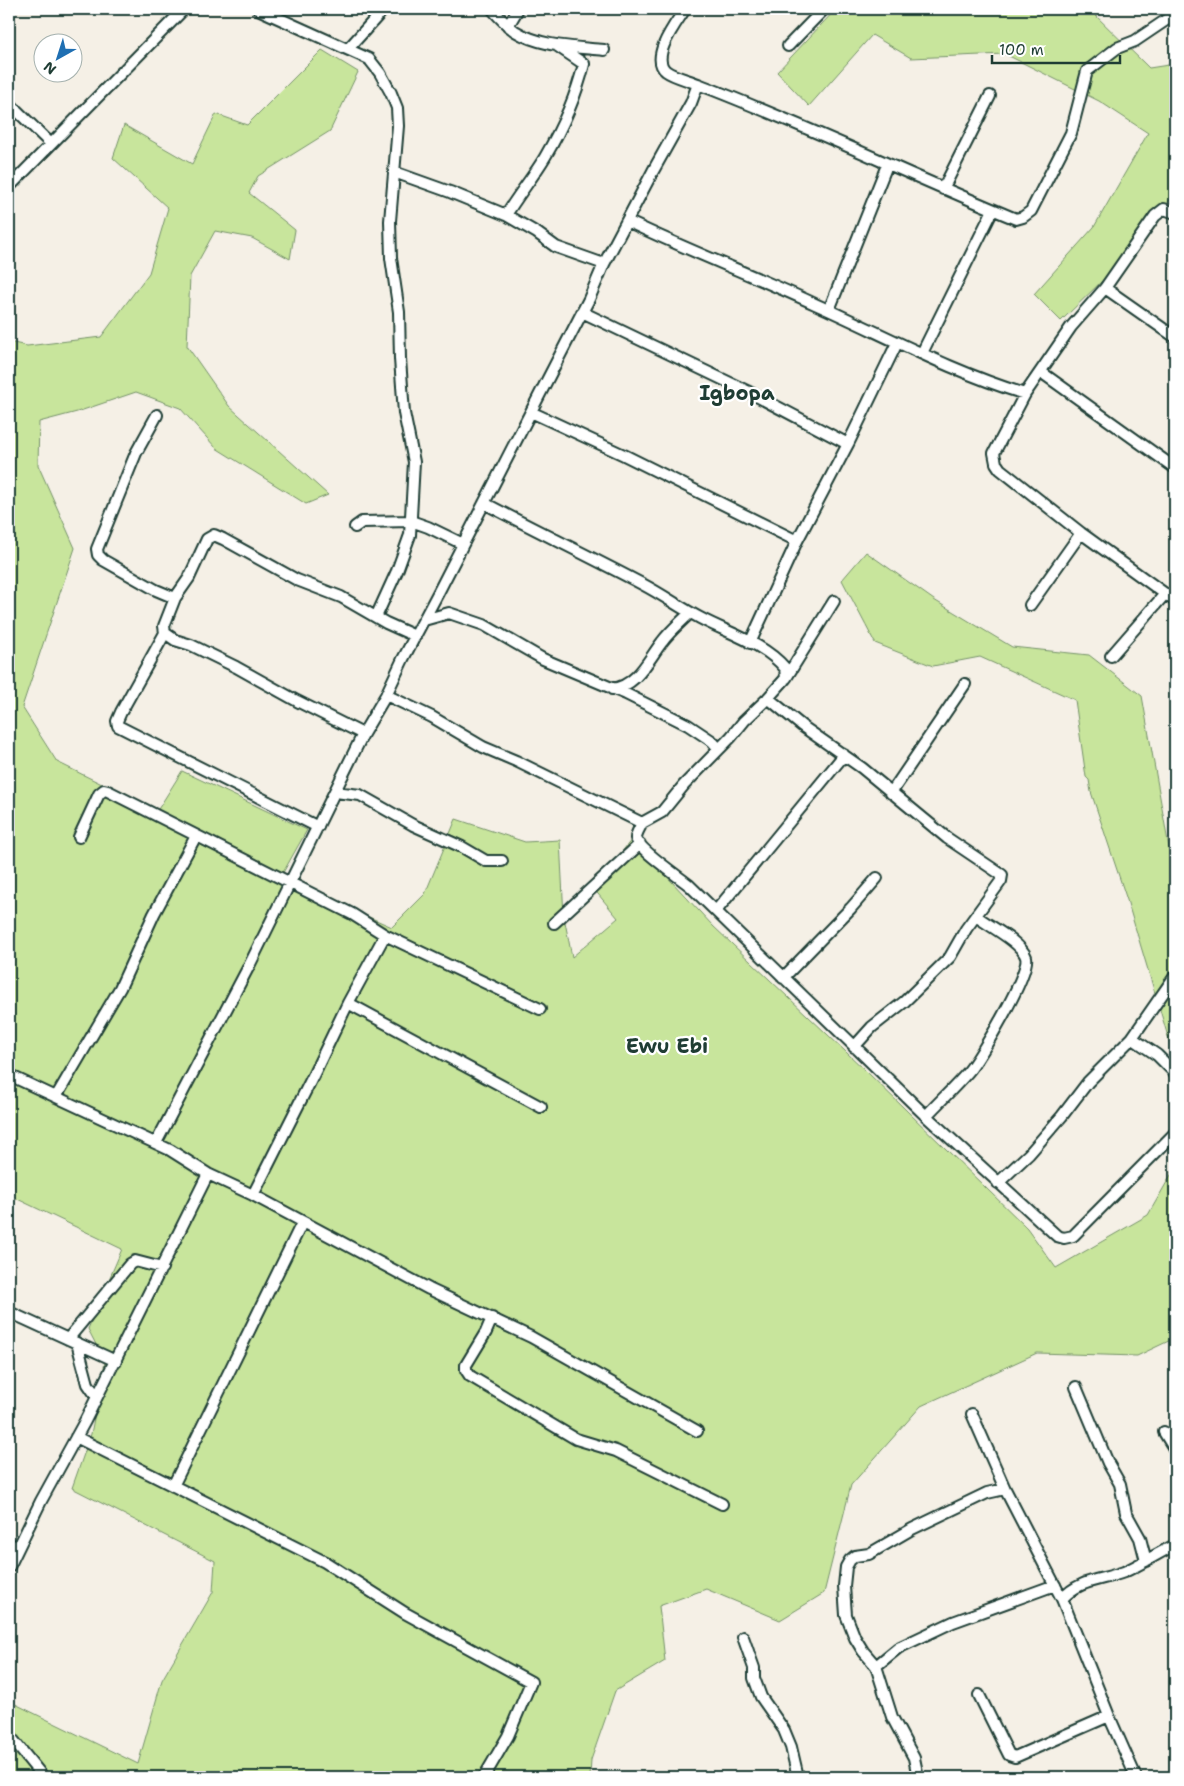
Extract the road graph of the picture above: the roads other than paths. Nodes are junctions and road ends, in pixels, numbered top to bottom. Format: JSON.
{"nodes":[{"id":1,"x":184,"y":9,"type":"edge"},
{"id":2,"x":258,"y":9,"type":"edge"},
{"id":3,"x":384,"y":9,"type":"edge"},
{"id":4,"x":492,"y":9,"type":"edge"},
{"id":5,"x":518,"y":9,"type":"edge"},
{"id":6,"x":685,"y":9,"type":"edge"},
{"id":7,"x":824,"y":9,"type":"edge"},
{"id":8,"x":1175,"y":14,"type":"edge"},
{"id":9,"x":508,"y":26,"type":"junction"},
{"id":10,"x":556,"y":45,"type":"junction"},
{"id":11,"x":788,"y":46,"type":"dead end"},
{"id":12,"x":348,"y":49,"type":"junction"},
{"id":13,"x":604,"y":50,"type":"dead end"},
{"id":14,"x":698,"y":84,"type":"junction"},
{"id":15,"x":990,"y":96,"type":"dead end"},
{"id":16,"x":9,"y":103,"type":"edge"},
{"id":17,"x":51,"y":144,"type":"junction"},
{"id":18,"x":887,"y":164,"type":"junction"},
{"id":19,"x":394,"y":172,"type":"junction"},
{"id":20,"x":9,"y":187,"type":"edge"},
{"id":21,"x":943,"y":189,"type":"junction"},
{"id":22,"x":993,"y":210,"type":"junction"},
{"id":23,"x":1175,"y":213,"type":"edge"},
{"id":24,"x":506,"y":215,"type":"junction"},
{"id":25,"x":627,"y":221,"type":"junction"},
{"id":26,"x":604,"y":264,"type":"junction"},
{"id":27,"x":1104,"y":288,"type":"junction"},
{"id":28,"x":829,"y":310,"type":"junction"},
{"id":29,"x":582,"y":312,"type":"junction"},
{"id":30,"x":1175,"y":337,"type":"edge"},
{"id":31,"x":897,"y":343,"type":"junction"},
{"id":32,"x":922,"y":353,"type":"junction"},
{"id":33,"x":1041,"y":372,"type":"junction"},
{"id":34,"x":1025,"y":394,"type":"junction"},
{"id":35,"x":531,"y":412,"type":"junction"},
{"id":36,"x":157,"y":415,"type":"dead end"},
{"id":37,"x":848,"y":444,"type":"junction"},
{"id":38,"x":1175,"y":468,"type":"edge"},
{"id":39,"x":484,"y":503,"type":"junction"},
{"id":40,"x":411,"y":521,"type":"junction"},
{"id":41,"x":355,"y":526,"type":"dead end"},
{"id":42,"x":1081,"y":532,"type":"junction"},
{"id":43,"x":797,"y":541,"type":"junction"},
{"id":44,"x":463,"y":544,"type":"junction"},
{"id":45,"x":156,"y":590,"type":"junction"},
{"id":46,"x":1165,"y":594,"type":"junction"},
{"id":47,"x":175,"y":598,"type":"junction"},
{"id":48,"x":435,"y":600,"type":"junction"},
{"id":49,"x":834,"y":601,"type":"dead end"},
{"id":50,"x":1175,"y":601,"type":"edge"},
{"id":51,"x":1030,"y":605,"type":"dead end"},
{"id":52,"x":449,"y":613,"type":"junction"},
{"id":53,"x":690,"y":613,"type":"junction"},
{"id":54,"x":168,"y":615,"type":"junction"},
{"id":55,"x":376,"y":617,"type":"junction"},
{"id":56,"x":424,"y":620,"type":"junction"},
{"id":57,"x":165,"y":633,"type":"junction"},
{"id":58,"x":415,"y":636,"type":"junction"},
{"id":59,"x":750,"y":643,"type":"junction"},
{"id":60,"x":1111,"y":656,"type":"dead end"},
{"id":61,"x":786,"y":678,"type":"junction"},
{"id":62,"x":965,"y":684,"type":"dead end"},
{"id":63,"x":611,"y":689,"type":"junction"},
{"id":64,"x":386,"y":694,"type":"junction"},
{"id":65,"x":768,"y":698,"type":"junction"},
{"id":66,"x":363,"y":734,"type":"junction"},
{"id":67,"x":719,"y":749,"type":"junction"},
{"id":68,"x":844,"y":755,"type":"junction"},
{"id":69,"x":335,"y":792,"type":"junction"},
{"id":70,"x":891,"y":793,"type":"junction"},
{"id":71,"x":642,"y":823,"type":"junction"},
{"id":72,"x":318,"y":827,"type":"junction"},
{"id":73,"x":196,"y":836,"type":"junction"},
{"id":74,"x":79,"y":837,"type":"dead end"},
{"id":75,"x":640,"y":844,"type":"junction"},
{"id":76,"x":502,"y":861,"type":"dead end"},
{"id":77,"x":877,"y":878,"type":"dead end"},
{"id":78,"x":290,"y":884,"type":"junction"},
{"id":79,"x":716,"y":911,"type":"junction"},
{"id":80,"x":976,"y":916,"type":"junction"},
{"id":81,"x":554,"y":923,"type":"dead end"},
{"id":82,"x":385,"y":935,"type":"junction"},
{"id":83,"x":1175,"y":976,"type":"edge"},
{"id":84,"x":783,"y":978,"type":"junction"},
{"id":85,"x":348,"y":1003,"type":"junction"},
{"id":86,"x":540,"y":1009,"type":"dead end"},
{"id":87,"x":1132,"y":1038,"type":"junction"},
{"id":88,"x":854,"y":1047,"type":"junction"},
{"id":89,"x":1175,"y":1072,"type":"edge"},
{"id":90,"x":9,"y":1075,"type":"edge"},
{"id":91,"x":56,"y":1097,"type":"junction"},
{"id":92,"x":541,"y":1107,"type":"dead end"},
{"id":93,"x":926,"y":1116,"type":"junction"},
{"id":94,"x":1175,"y":1133,"type":"edge"},
{"id":95,"x":156,"y":1144,"type":"junction"},
{"id":96,"x":208,"y":1174,"type":"junction"},
{"id":97,"x":998,"y":1183,"type":"junction"},
{"id":98,"x":253,"y":1195,"type":"junction"},
{"id":99,"x":302,"y":1223,"type":"junction"},
{"id":100,"x":162,"y":1268,"type":"junction"},
{"id":101,"x":9,"y":1312,"type":"edge"},
{"id":102,"x":492,"y":1318,"type":"junction"},
{"id":103,"x":73,"y":1341,"type":"junction"},
{"id":104,"x":116,"y":1361,"type":"junction"},
{"id":105,"x":1076,"y":1387,"type":"dead end"},
{"id":106,"x":98,"y":1397,"type":"junction"},
{"id":107,"x":972,"y":1414,"type":"dead end"},
{"id":108,"x":697,"y":1431,"type":"dead end"},
{"id":109,"x":1164,"y":1432,"type":"dead end"},
{"id":110,"x":76,"y":1438,"type":"junction"},
{"id":111,"x":1175,"y":1450,"type":"edge"},
{"id":112,"x":173,"y":1486,"type":"junction"},
{"id":113,"x":1005,"y":1488,"type":"junction"},
{"id":114,"x":722,"y":1504,"type":"dead end"},
{"id":115,"x":1175,"y":1545,"type":"edge"},
{"id":116,"x":14,"y":1546,"type":"edge"},
{"id":117,"x":1146,"y":1561,"type":"junction"},
{"id":118,"x":9,"y":1568,"type":"edge"},
{"id":119,"x":1055,"y":1585,"type":"junction"},
{"id":120,"x":1062,"y":1599,"type":"junction"},
{"id":121,"x":743,"y":1637,"type":"dead end"},
{"id":122,"x":876,"y":1666,"type":"junction"},
{"id":123,"x":978,"y":1695,"type":"dead end"},
{"id":124,"x":1109,"y":1716,"type":"junction"},
{"id":125,"x":9,"y":1735,"type":"edge"},
{"id":126,"x":43,"y":1777,"type":"edge"},
{"id":127,"x":484,"y":1777,"type":"edge"},
{"id":128,"x":798,"y":1777,"type":"edge"},
{"id":129,"x":918,"y":1777,"type":"edge"},
{"id":130,"x":1136,"y":1777,"type":"edge"}],
"edges":[{"from":1,"to":17,"type":"street"},
{"from":2,"to":12,"type":"street"},
{"from":3,"to":12,"type":"street"},
{"from":4,"to":9,"type":"street"},
{"from":5,"to":9,"type":"street"},
{"from":6,"to":14,"type":"street"},
{"from":7,"to":11,"type":"street"},
{"from":8,"to":22,"type":"street"},
{"from":9,"to":10,"type":"street"},
{"from":10,"to":13,"type":"street"},
{"from":10,"to":24,"type":"street"},
{"from":12,"to":19,"type":"street"},
{"from":14,"to":18,"type":"street"},
{"from":14,"to":25,"type":"street"},
{"from":15,"to":21,"type":"street"},
{"from":16,"to":17,"type":"street"},
{"from":17,"to":20,"type":"street"},
{"from":18,"to":21,"type":"street"},
{"from":18,"to":28,"type":"street"},
{"from":19,"to":24,"type":"street"},
{"from":19,"to":40,"type":"street"},
{"from":21,"to":22,"type":"street"},
{"from":22,"to":32,"type":"street"},
{"from":23,"to":27,"type":"street"},
{"from":24,"to":26,"type":"street"},
{"from":25,"to":26,"type":"street"},
{"from":25,"to":28,"type":"street"},
{"from":26,"to":29,"type":"street"},
{"from":27,"to":30,"type":"street"},
{"from":27,"to":33,"type":"street"},
{"from":28,"to":31,"type":"street"},
{"from":29,"to":35,"type":"street"},
{"from":29,"to":37,"type":"street"},
{"from":31,"to":32,"type":"street"},
{"from":31,"to":37,"type":"street"},
{"from":32,"to":34,"type":"street"},
{"from":33,"to":34,"type":"street"},
{"from":33,"to":38,"type":"street"},
{"from":34,"to":42,"type":"street"},
{"from":35,"to":39,"type":"street"},
{"from":35,"to":43,"type":"street"},
{"from":36,"to":45,"type":"street"},
{"from":37,"to":43,"type":"street"},
{"from":39,"to":44,"type":"street"},
{"from":39,"to":53,"type":"street"},
{"from":40,"to":41,"type":"street"},
{"from":40,"to":44,"type":"street"},
{"from":40,"to":55,"type":"street"},
{"from":42,"to":46,"type":"street"},
{"from":42,"to":51,"type":"street"},
{"from":43,"to":59,"type":"street"},
{"from":44,"to":48,"type":"street"},
{"from":45,"to":47,"type":"street"},
{"from":45,"to":54,"type":"street"},
{"from":46,"to":50,"type":"street"},
{"from":46,"to":60,"type":"street"},
{"from":47,"to":54,"type":"street"},
{"from":47,"to":55,"type":"street"},
{"from":48,"to":52,"type":"street"},
{"from":48,"to":56,"type":"street"},
{"from":49,"to":61,"type":"street"},
{"from":52,"to":56,"type":"street"},
{"from":52,"to":63,"type":"street"},
{"from":53,"to":59,"type":"street"},
{"from":53,"to":63,"type":"street"},
{"from":54,"to":57,"type":"street"},
{"from":55,"to":58,"type":"street"},
{"from":56,"to":58,"type":"street"},
{"from":57,"to":66,"type":"street"},
{"from":57,"to":72,"type":"street"},
{"from":58,"to":64,"type":"street"},
{"from":59,"to":61,"type":"street"},
{"from":61,"to":65,"type":"street"},
{"from":62,"to":70,"type":"street"},
{"from":63,"to":67,"type":"street"},
{"from":64,"to":66,"type":"street"},
{"from":64,"to":71,"type":"street"},
{"from":65,"to":67,"type":"street"},
{"from":65,"to":68,"type":"street"},
{"from":66,"to":69,"type":"street"},
{"from":67,"to":71,"type":"street"},
{"from":68,"to":70,"type":"street"},
{"from":68,"to":79,"type":"street"},
{"from":69,"to":72,"type":"street"},
{"from":69,"to":76,"type":"street"},
{"from":70,"to":80,"type":"street"},
{"from":71,"to":75,"type":"street"},
{"from":72,"to":78,"type":"street"},
{"from":73,"to":74,"type":"street"},
{"from":73,"to":78,"type":"street"},
{"from":73,"to":91,"type":"street"},
{"from":75,"to":79,"type":"street"},
{"from":75,"to":81,"type":"street"},
{"from":77,"to":84,"type":"street"},
{"from":78,"to":82,"type":"street"},
{"from":78,"to":95,"type":"street"},
{"from":79,"to":84,"type":"street"},
{"from":80,"to":88,"type":"street"},
{"from":80,"to":93,"type":"street"},
{"from":82,"to":85,"type":"street"},
{"from":82,"to":86,"type":"street"},
{"from":83,"to":87,"type":"street"},
{"from":84,"to":88,"type":"street"},
{"from":85,"to":92,"type":"street"},
{"from":85,"to":98,"type":"street"},
{"from":87,"to":89,"type":"street"},
{"from":87,"to":97,"type":"street"},
{"from":88,"to":93,"type":"street"},
{"from":90,"to":91,"type":"street"},
{"from":91,"to":95,"type":"street"},
{"from":93,"to":97,"type":"street"},
{"from":94,"to":97,"type":"street"},
{"from":95,"to":96,"type":"street"},
{"from":96,"to":98,"type":"street"},
{"from":96,"to":100,"type":"street"},
{"from":98,"to":99,"type":"street"},
{"from":99,"to":102,"type":"street"},
{"from":99,"to":112,"type":"street"},
{"from":100,"to":103,"type":"street"},
{"from":100,"to":104,"type":"street"},
{"from":101,"to":103,"type":"street"},
{"from":102,"to":108,"type":"street"},
{"from":102,"to":114,"type":"street"},
{"from":103,"to":104,"type":"street"},
{"from":103,"to":106,"type":"street"},
{"from":104,"to":106,"type":"street"},
{"from":105,"to":117,"type":"street"},
{"from":106,"to":110,"type":"street"},
{"from":107,"to":113,"type":"street"},
{"from":109,"to":111,"type":"street"},
{"from":110,"to":112,"type":"street"},
{"from":110,"to":116,"type":"street"},
{"from":112,"to":127,"type":"street"},
{"from":113,"to":119,"type":"street"},
{"from":113,"to":122,"type":"street"},
{"from":115,"to":117,"type":"street"},
{"from":116,"to":118,"type":"street"},
{"from":117,"to":120,"type":"street"},
{"from":119,"to":120,"type":"street"},
{"from":119,"to":122,"type":"street"},
{"from":120,"to":124,"type":"street"},
{"from":121,"to":128,"type":"street"},
{"from":122,"to":129,"type":"street"},
{"from":123,"to":124,"type":"street"},
{"from":124,"to":130,"type":"street"},
{"from":125,"to":126,"type":"street"}]}
